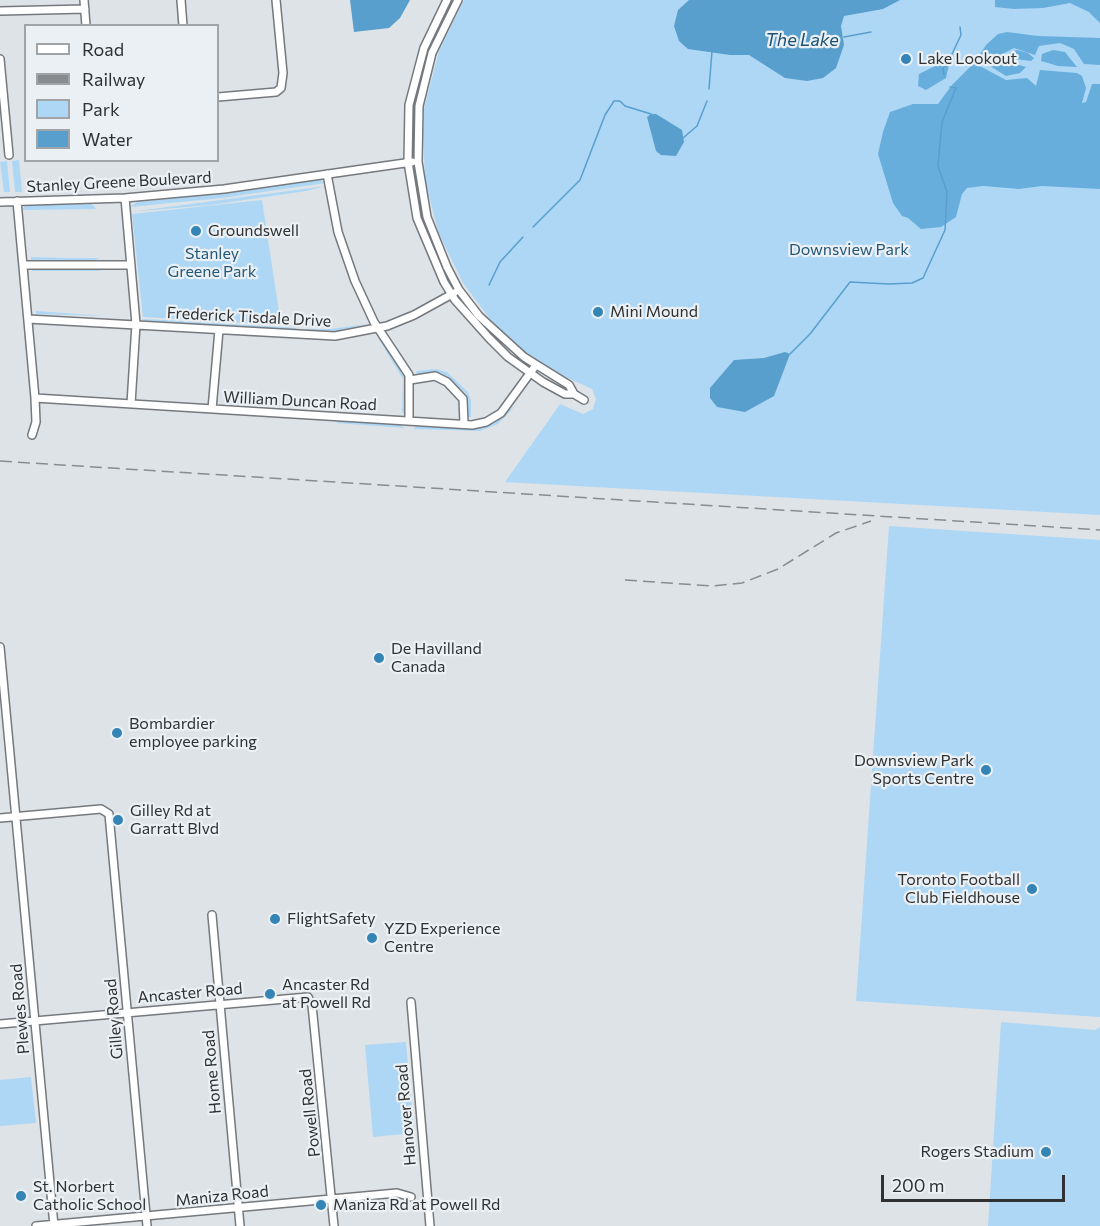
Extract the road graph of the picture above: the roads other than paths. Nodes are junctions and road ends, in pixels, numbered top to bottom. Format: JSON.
{"nodes":[{"id":1,"x":84,"y":0,"type":"edge"},
{"id":2,"x":181,"y":0,"type":"edge"},
{"id":3,"x":276,"y":0,"type":"edge"},
{"id":4,"x":447,"y":0,"type":"edge"},
{"id":5,"x":458,"y":0,"type":"edge"},
{"id":6,"x":84,"y":9,"type":"junction"},
{"id":7,"x":0,"y":12,"type":"edge"},
{"id":8,"x":86,"y":24,"type":"edge"},
{"id":9,"x":183,"y":24,"type":"edge"},
{"id":10,"x":0,"y":59,"type":"edge"},
{"id":11,"x":219,"y":97,"type":"edge"},
{"id":12,"x":9,"y":155,"type":"dead end"},
{"id":13,"x":408,"y":162,"type":"junction"},
{"id":14,"x":418,"y":162,"type":"junction"},
{"id":15,"x":327,"y":174,"type":"junction"},
{"id":16,"x":125,"y":198,"type":"junction"},
{"id":17,"x":17,"y":201,"type":"junction"},
{"id":18,"x":0,"y":202,"type":"edge"},
{"id":19,"x":23,"y":265,"type":"junction"},
{"id":20,"x":131,"y":265,"type":"junction"},
{"id":21,"x":459,"y":290,"type":"junction"},
{"id":22,"x":452,"y":295,"type":"junction"},
{"id":23,"x":28,"y":319,"type":"junction"},
{"id":24,"x":136,"y":324,"type":"junction"},
{"id":25,"x":379,"y":328,"type":"junction"},
{"id":26,"x":219,"y":330,"type":"junction"},
{"id":27,"x":536,"y":366,"type":"junction"},
{"id":28,"x":530,"y":373,"type":"junction"},
{"id":29,"x":410,"y":380,"type":"junction"},
{"id":30,"x":574,"y":394,"type":"junction"},
{"id":31,"x":35,"y":398,"type":"junction"},
{"id":32,"x":584,"y":400,"type":"dead end"},
{"id":33,"x":131,"y":404,"type":"junction"},
{"id":34,"x":212,"y":409,"type":"junction"},
{"id":35,"x":409,"y":421,"type":"junction"},
{"id":36,"x":464,"y":424,"type":"junction"},
{"id":37,"x":32,"y":435,"type":"dead end"},
{"id":38,"x":0,"y":647,"type":"edge"},
{"id":39,"x":16,"y":816,"type":"junction"},
{"id":40,"x":0,"y":818,"type":"edge"},
{"id":41,"x":212,"y":915,"type":"dead end"},
{"id":42,"x":310,"y":998,"type":"joint"},
{"id":43,"x":411,"y":1002,"type":"dead end"},
{"id":44,"x":219,"y":1003,"type":"junction"},
{"id":45,"x":127,"y":1012,"type":"junction"},
{"id":46,"x":35,"y":1021,"type":"junction"},
{"id":47,"x":0,"y":1024,"type":"edge"},
{"id":48,"x":411,"y":1197,"type":"dead end"},
{"id":49,"x":332,"y":1198,"type":"junction"},
{"id":50,"x":238,"y":1208,"type":"junction"},
{"id":51,"x":146,"y":1217,"type":"junction"},
{"id":52,"x":54,"y":1225,"type":"edge"},
{"id":53,"x":36,"y":1226,"type":"edge"},
{"id":54,"x":147,"y":1226,"type":"edge"},
{"id":55,"x":240,"y":1226,"type":"edge"},
{"id":56,"x":334,"y":1226,"type":"edge"},
{"id":57,"x":430,"y":1226,"type":"edge"}],
"edges":[{"from":1,"to":6,"type":"street"},
{"from":2,"to":9,"type":"street"},
{"from":3,"to":11,"type":"street"},
{"from":4,"to":13,"type":"street"},
{"from":5,"to":14,"type":"street"},
{"from":6,"to":7,"type":"street"},
{"from":6,"to":8,"type":"street"},
{"from":10,"to":12,"type":"street"},
{"from":13,"to":14,"type":"street","name":"Stanley Greene Boulevard"},
{"from":13,"to":15,"type":"street","name":"Stanley Greene Boulevard"},
{"from":13,"to":22,"type":"street"},
{"from":14,"to":21,"type":"street"},
{"from":15,"to":16,"type":"street","name":"Stanley Greene Boulevard"},
{"from":15,"to":25,"type":"street"},
{"from":16,"to":17,"type":"street","name":"Stanley Greene Boulevard"},
{"from":16,"to":20,"type":"street"},
{"from":17,"to":18,"type":"street","name":"Stanley Greene Boulevard"},
{"from":17,"to":19,"type":"street"},
{"from":19,"to":20,"type":"street"},
{"from":19,"to":23,"type":"street"},
{"from":20,"to":24,"type":"street"},
{"from":21,"to":22,"type":"street","name":"Frederick Tisdale Drive"},
{"from":21,"to":27,"type":"street"},
{"from":22,"to":25,"type":"street","name":"Frederick Tisdale Drive"},
{"from":22,"to":28,"type":"street"},
{"from":23,"to":24,"type":"street","name":"Frederick Tisdale Drive"},
{"from":23,"to":31,"type":"street"},
{"from":24,"to":26,"type":"street","name":"Frederick Tisdale Drive"},
{"from":24,"to":33,"type":"street"},
{"from":25,"to":26,"type":"street","name":"Frederick Tisdale Drive"},
{"from":25,"to":29,"type":"street"},
{"from":26,"to":34,"type":"street"},
{"from":27,"to":28,"type":"street","name":"William Duncan Road"},
{"from":27,"to":30,"type":"street"},
{"from":28,"to":30,"type":"street"},
{"from":28,"to":36,"type":"street","name":"William Duncan Road"},
{"from":29,"to":35,"type":"street"},
{"from":29,"to":36,"type":"street"},
{"from":30,"to":32,"type":"street"},
{"from":31,"to":33,"type":"street","name":"William Duncan Road"},
{"from":31,"to":37,"type":"street"},
{"from":33,"to":34,"type":"street","name":"William Duncan Road"},
{"from":34,"to":35,"type":"street","name":"William Duncan Road"},
{"from":35,"to":36,"type":"street","name":"William Duncan Road"},
{"from":38,"to":39,"type":"street","name":"Plewes Road"},
{"from":39,"to":40,"type":"street"},
{"from":39,"to":45,"type":"street","name":"Gilley Road"},
{"from":39,"to":46,"type":"street","name":"Plewes Road"},
{"from":41,"to":44,"type":"street","name":"Home Road"},
{"from":42,"to":44,"type":"street","name":"Ancaster Road"},
{"from":42,"to":49,"type":"street","name":"Powell Road"},
{"from":43,"to":57,"type":"street","name":"Hanover Road"},
{"from":44,"to":45,"type":"street","name":"Ancaster Road"},
{"from":44,"to":50,"type":"street","name":"Home Road"},
{"from":45,"to":46,"type":"street","name":"Ancaster Road"},
{"from":45,"to":51,"type":"street","name":"Gilley Road"},
{"from":46,"to":47,"type":"street","name":"Ancaster Road"},
{"from":46,"to":52,"type":"street","name":"Plewes Road"},
{"from":48,"to":49,"type":"street","name":"Maniza Road"},
{"from":49,"to":50,"type":"street","name":"Maniza Road"},
{"from":49,"to":56,"type":"street","name":"Powell Road"},
{"from":50,"to":51,"type":"street","name":"Maniza Road"},
{"from":50,"to":55,"type":"street","name":"Home Road"},
{"from":51,"to":52,"type":"street","name":"Maniza Road"},
{"from":51,"to":54,"type":"street","name":"Gilley Road"},
{"from":52,"to":53,"type":"street","name":"Maniza Road"}]}
